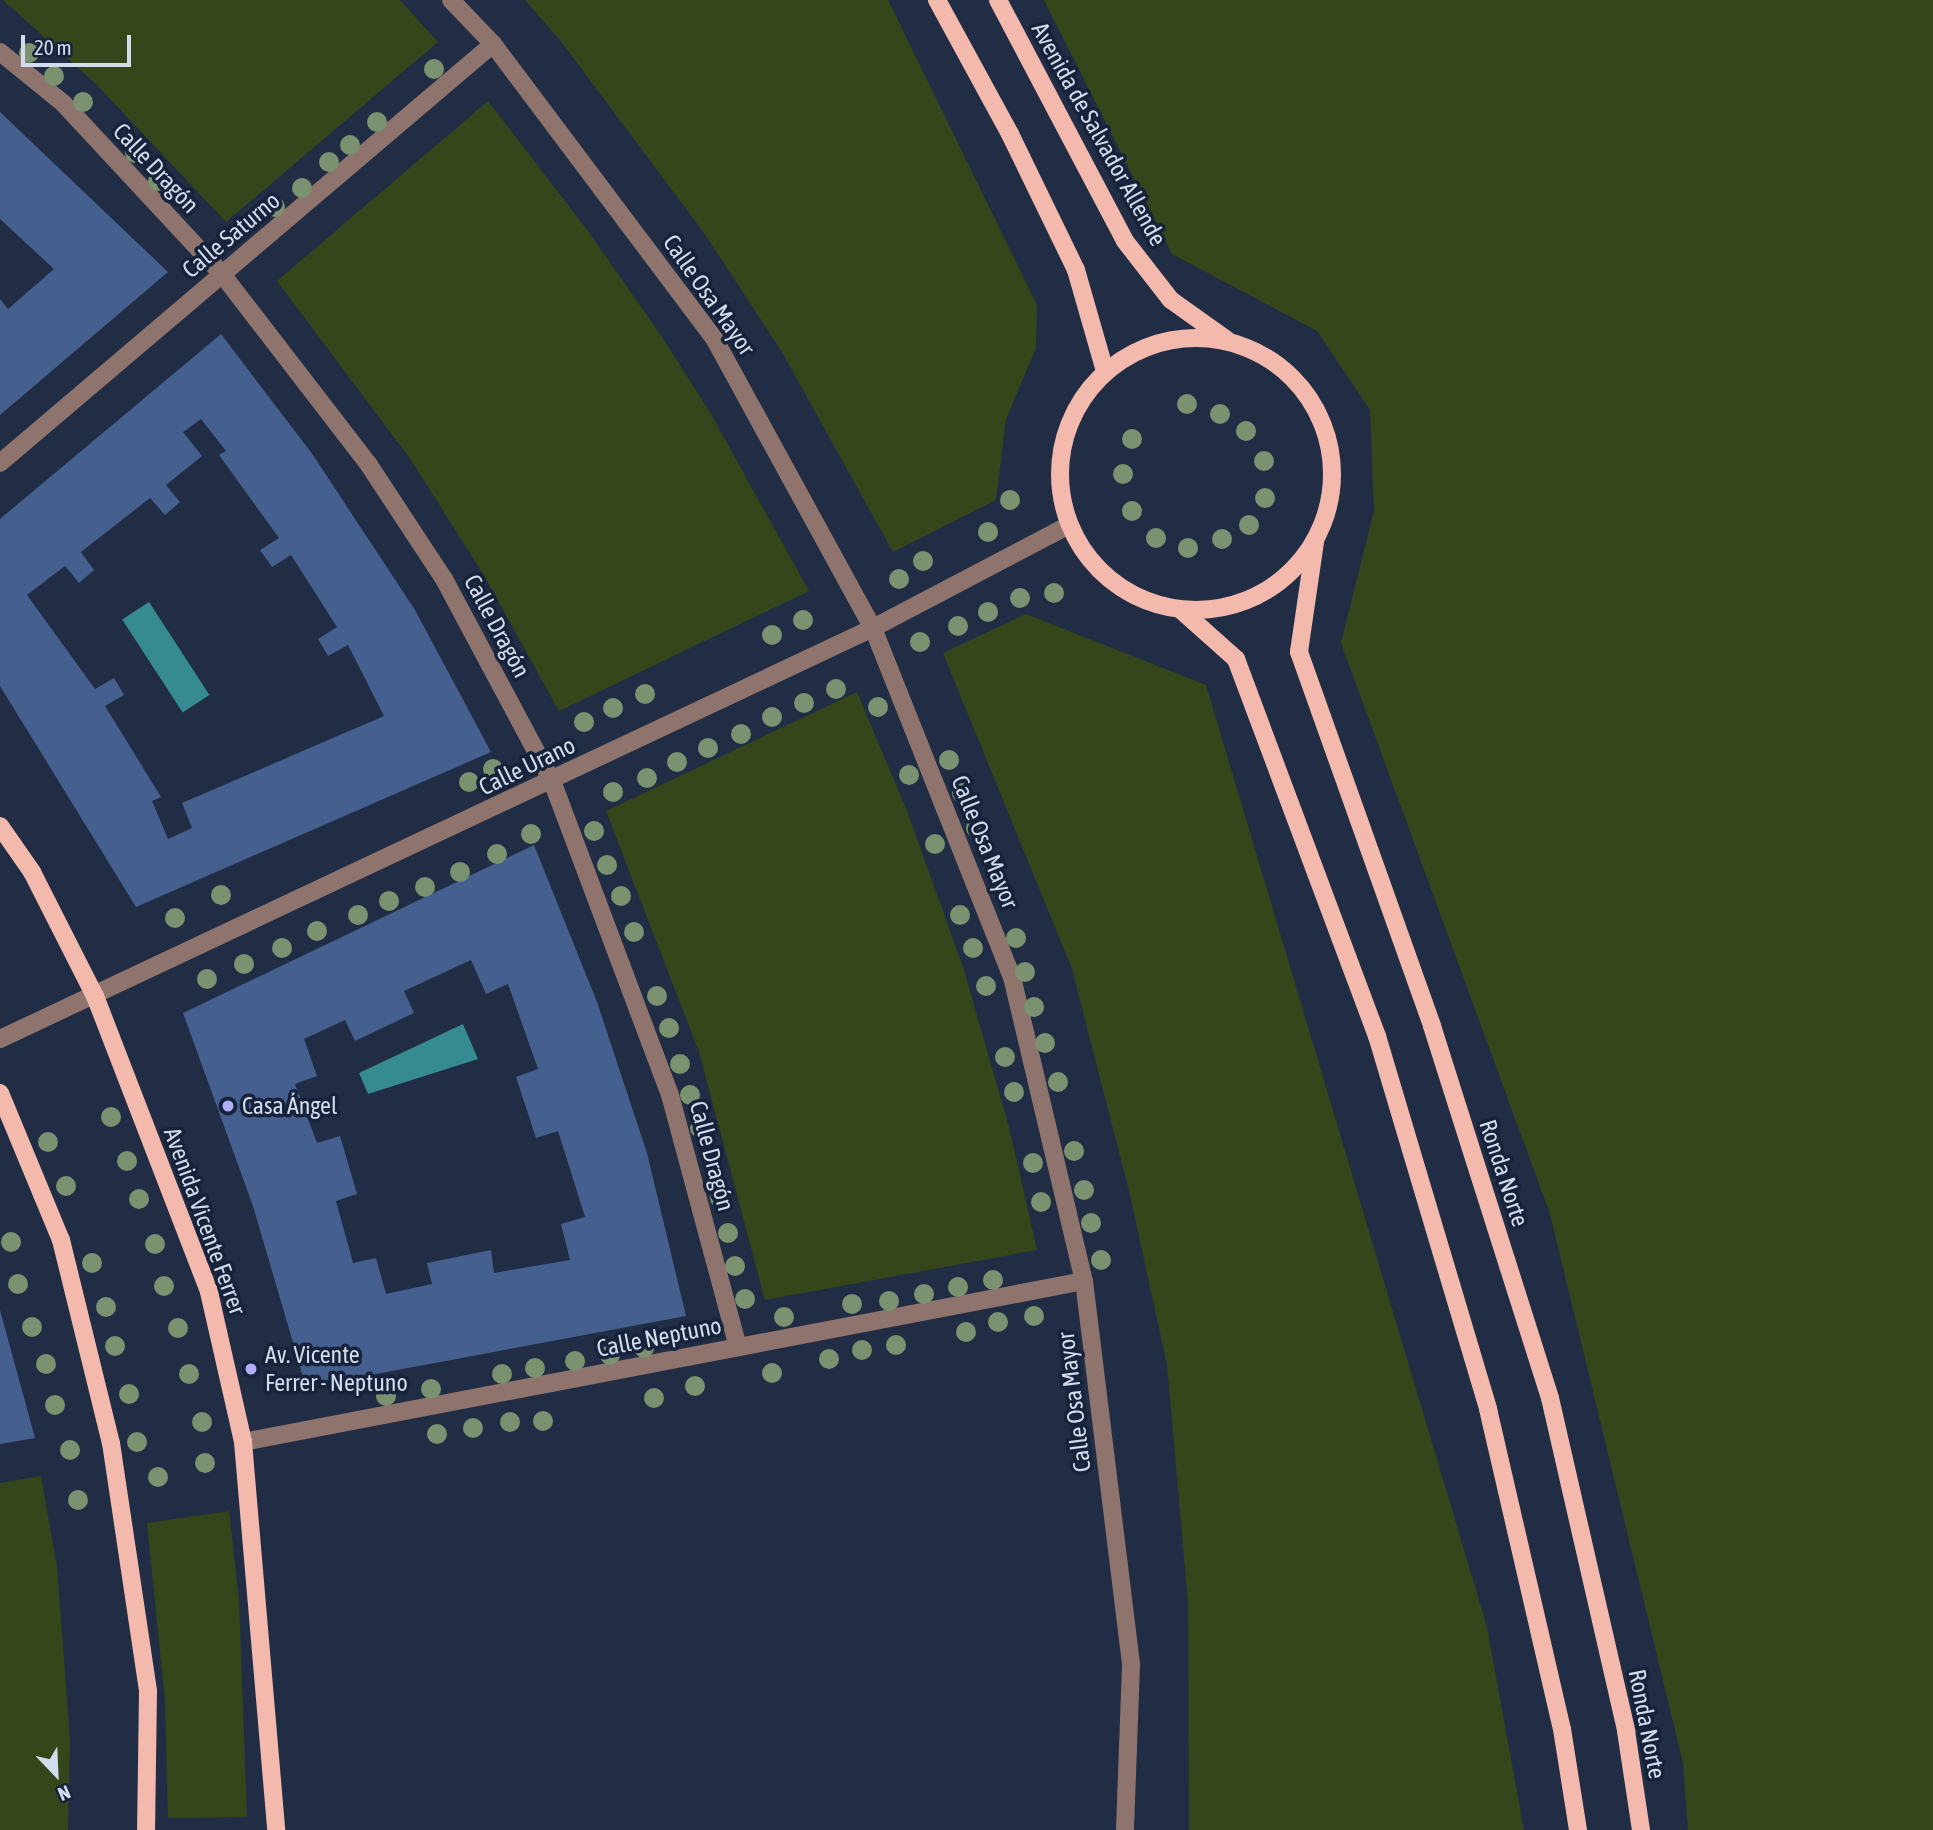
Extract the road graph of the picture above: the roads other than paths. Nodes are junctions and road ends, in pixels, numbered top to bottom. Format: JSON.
{"nodes":[{"id":1,"x":451,"y":0,"type":"edge"},
{"id":2,"x":937,"y":0,"type":"edge"},
{"id":3,"x":998,"y":0,"type":"edge"},
{"id":4,"x":493,"y":44,"type":"junction"},
{"id":5,"x":0,"y":52,"type":"edge"},
{"id":6,"x":222,"y":274,"type":"junction"},
{"id":7,"x":1227,"y":340,"type":"junction"},
{"id":8,"x":1105,"y":371,"type":"junction"},
{"id":9,"x":0,"y":463,"type":"edge"},
{"id":10,"x":1069,"y":525,"type":"junction"},
{"id":11,"x":1315,"y":542,"type":"junction"},
{"id":12,"x":1181,"y":610,"type":"junction"},
{"id":13,"x":873,"y":628,"type":"junction"},
{"id":14,"x":552,"y":781,"type":"junction"},
{"id":15,"x":0,"y":826,"type":"edge"},
{"id":16,"x":95,"y":996,"type":"junction"},
{"id":17,"x":0,"y":1039,"type":"edge"},
{"id":18,"x":0,"y":1093,"type":"edge"},
{"id":19,"x":1084,"y":1281,"type":"junction"},
{"id":20,"x":738,"y":1347,"type":"junction"},
{"id":21,"x":243,"y":1442,"type":"junction"},
{"id":22,"x":146,"y":1830,"type":"edge"},
{"id":23,"x":276,"y":1830,"type":"edge"},
{"id":24,"x":1125,"y":1830,"type":"edge"},
{"id":25,"x":1578,"y":1830,"type":"edge"},
{"id":26,"x":1641,"y":1830,"type":"edge"}],
"edges":[{"from":1,"to":4,"type":"street","name":"Calle Osa Mayor"},
{"from":2,"to":8,"type":"main road"},
{"from":3,"to":7,"type":"main road","name":"Avenida de Salvador Allende"},
{"from":4,"to":6,"type":"street","name":"Calle Saturno"},
{"from":4,"to":13,"type":"street","name":"Calle Osa Mayor"},
{"from":5,"to":6,"type":"street","name":"Calle Dragón"},
{"from":6,"to":9,"type":"street","name":"Calle Saturno"},
{"from":6,"to":14,"type":"street","name":"Calle Dragón"},
{"from":7,"to":8,"type":"main road"},
{"from":7,"to":11,"type":"main road"},
{"from":8,"to":10,"type":"main road"},
{"from":10,"to":12,"type":"main road"},
{"from":10,"to":13,"type":"street","name":"Calle Urano"},
{"from":11,"to":12,"type":"main road"},
{"from":11,"to":26,"type":"main road","name":"Ronda Norte"},
{"from":12,"to":25,"type":"main road"},
{"from":13,"to":14,"type":"street","name":"Calle Urano"},
{"from":13,"to":19,"type":"street","name":"Calle Osa Mayor"},
{"from":14,"to":16,"type":"street","name":"Calle Urano"},
{"from":14,"to":20,"type":"street","name":"Calle Dragón"},
{"from":15,"to":16,"type":"main road","name":"Avenida Vicente Ferrer"},
{"from":16,"to":17,"type":"street","name":"Calle Urano"},
{"from":16,"to":21,"type":"main road","name":"Avenida Vicente Ferrer"},
{"from":18,"to":22,"type":"main road"},
{"from":19,"to":20,"type":"street","name":"Calle Neptuno"},
{"from":19,"to":24,"type":"street","name":"Calle Osa Mayor"},
{"from":20,"to":21,"type":"street","name":"Calle Neptuno"},
{"from":21,"to":23,"type":"main road","name":"Avenida Vicente Ferrer"}]}
